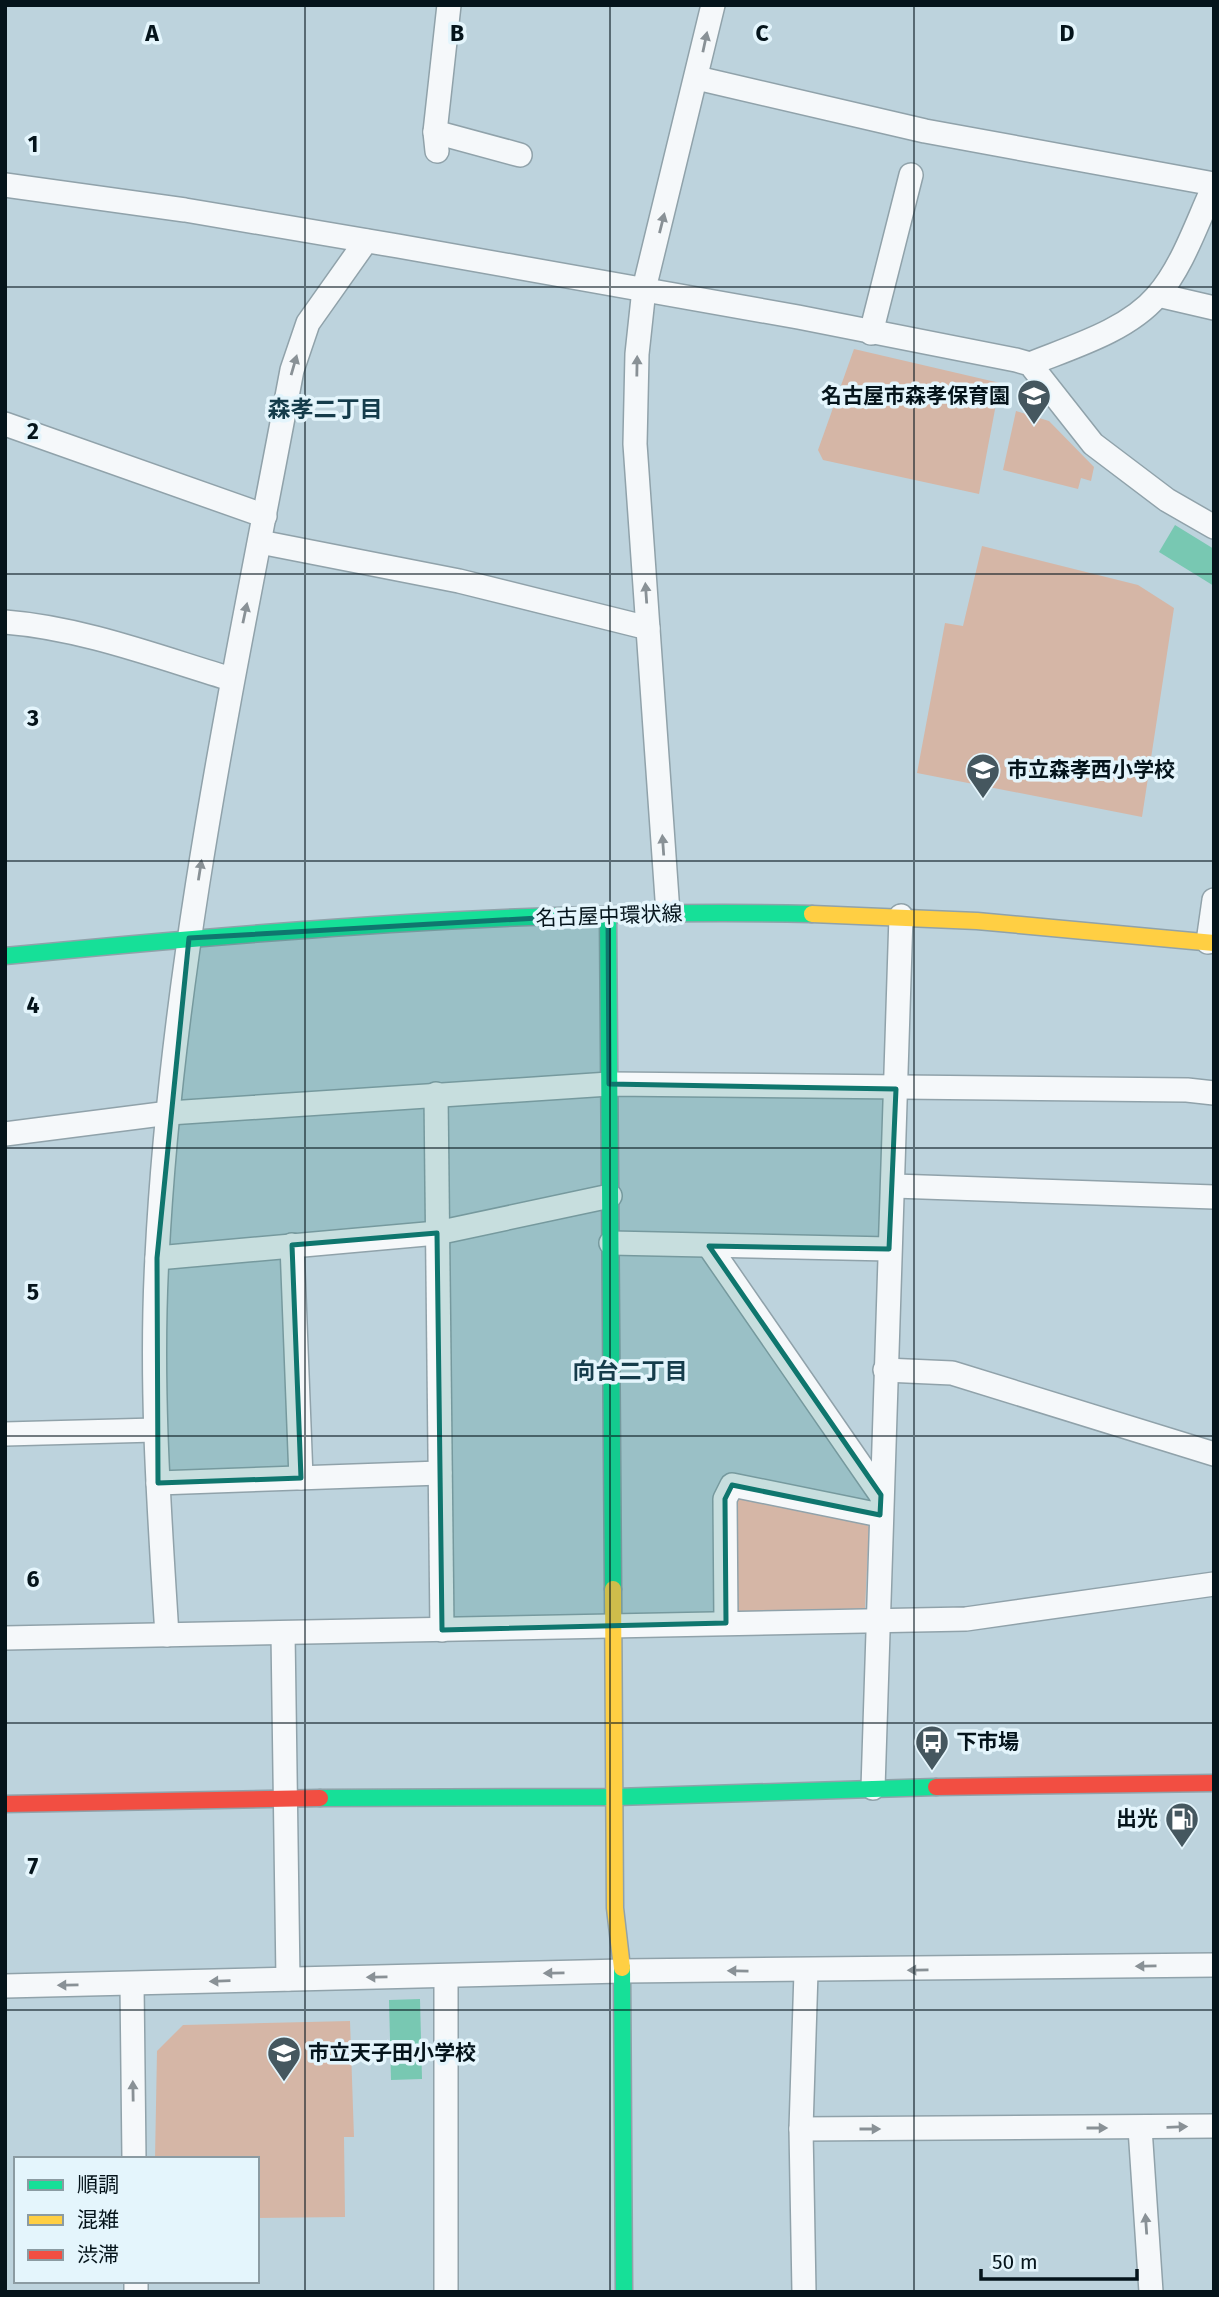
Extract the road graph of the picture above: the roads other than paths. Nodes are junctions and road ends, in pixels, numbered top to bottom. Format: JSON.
{"nodes":[{"id":1,"x":449,"y":5,"type":"edge"},
{"id":2,"x":713,"y":5,"type":"edge"},
{"id":3,"x":697,"y":78,"type":"junction"},
{"id":4,"x":520,"y":155,"type":"dead end"},
{"id":5,"x":911,"y":175,"type":"dead end"},
{"id":6,"x":5,"y":185,"type":"edge"},
{"id":7,"x":1214,"y":185,"type":"edge"},
{"id":8,"x":366,"y":241,"type":"junction"},
{"id":9,"x":644,"y":289,"type":"junction"},
{"id":10,"x":1158,"y":295,"type":"junction"},
{"id":11,"x":1214,"y":307,"type":"edge"},
{"id":12,"x":871,"y":333,"type":"junction"},
{"id":13,"x":1030,"y":364,"type":"junction"},
{"id":14,"x":5,"y":424,"type":"edge"},
{"id":15,"x":265,"y":516,"type":"junction"},
{"id":16,"x":1214,"y":527,"type":"edge"},
{"id":17,"x":260,"y":542,"type":"junction"},
{"id":18,"x":5,"y":622,"type":"edge"},
{"id":19,"x":648,"y":628,"type":"junction"},
{"id":20,"x":232,"y":679,"type":"junction"},
{"id":21,"x":1214,"y":900,"type":"edge"},
{"id":22,"x":668,"y":913,"type":"junction"},
{"id":23,"x":608,"y":914,"type":"junction"},
{"id":24,"x":901,"y":916,"type":"junction"},
{"id":25,"x":188,"y":938,"type":"junction"},
{"id":26,"x":1211,"y":943,"type":"edge"},
{"id":27,"x":5,"y":956,"type":"edge"},
{"id":28,"x":609,"y":1084,"type":"junction"},
{"id":29,"x":896,"y":1088,"type":"junction"},
{"id":30,"x":436,"y":1094,"type":"junction"},
{"id":31,"x":1214,"y":1094,"type":"edge"},
{"id":32,"x":169,"y":1113,"type":"junction"},
{"id":33,"x":5,"y":1134,"type":"edge"},
{"id":34,"x":894,"y":1186,"type":"junction"},
{"id":35,"x":610,"y":1196,"type":"junction"},
{"id":36,"x":1214,"y":1197,"type":"edge"},
{"id":37,"x":437,"y":1233,"type":"junction"},
{"id":38,"x":611,"y":1243,"type":"junction"},
{"id":39,"x":292,"y":1245,"type":"junction"},
{"id":40,"x":709,"y":1246,"type":"junction"},
{"id":41,"x":889,"y":1249,"type":"junction"},
{"id":42,"x":157,"y":1258,"type":"junction"},
{"id":43,"x":885,"y":1370,"type":"junction"},
{"id":44,"x":155,"y":1430,"type":"junction"},
{"id":45,"x":5,"y":1434,"type":"edge"},
{"id":46,"x":1214,"y":1454,"type":"edge"},
{"id":47,"x":440,"y":1473,"type":"junction"},
{"id":48,"x":301,"y":1478,"type":"junction"},
{"id":49,"x":158,"y":1483,"type":"junction"},
{"id":50,"x":881,"y":1505,"type":"junction"},
{"id":51,"x":1214,"y":1584,"type":"edge"},
{"id":52,"x":877,"y":1621,"type":"junction"},
{"id":53,"x":726,"y":1623,"type":"junction"},
{"id":54,"x":613,"y":1625,"type":"junction"},
{"id":55,"x":442,"y":1630,"type":"junction"},
{"id":56,"x":283,"y":1633,"type":"junction"},
{"id":57,"x":167,"y":1635,"type":"junction"},
{"id":58,"x":5,"y":1637,"type":"edge"},
{"id":59,"x":1214,"y":1783,"type":"edge"},
{"id":60,"x":873,"y":1788,"type":"junction"},
{"id":61,"x":616,"y":1797,"type":"junction"},
{"id":62,"x":284,"y":1798,"type":"junction"},
{"id":63,"x":5,"y":1804,"type":"edge"},
{"id":64,"x":1214,"y":1965,"type":"edge"},
{"id":65,"x":622,"y":1971,"type":"junction"},
{"id":66,"x":806,"y":1972,"type":"junction"},
{"id":67,"x":446,"y":1976,"type":"junction"},
{"id":68,"x":288,"y":1979,"type":"junction"},
{"id":69,"x":132,"y":1984,"type":"junction"},
{"id":70,"x":5,"y":1986,"type":"edge"},
{"id":71,"x":1214,"y":2126,"type":"edge"},
{"id":72,"x":1140,"y":2128,"type":"junction"},
{"id":73,"x":801,"y":2129,"type":"junction"},
{"id":74,"x":134,"y":2157,"type":"edge"},
{"id":75,"x":446,"y":2292,"type":"edge"},
{"id":76,"x":624,"y":2292,"type":"edge"},
{"id":77,"x":804,"y":2292,"type":"edge"},
{"id":78,"x":1151,"y":2292,"type":"edge"}],
"edges":[{"from":1,"to":4,"type":"street"},
{"from":3,"to":2,"type":"street","one_way":true},
{"from":3,"to":7,"type":"street"},
{"from":9,"to":3,"type":"street","one_way":true},
{"from":5,"to":12,"type":"street"},
{"from":6,"to":8,"type":"street"},
{"from":7,"to":10,"type":"street"},
{"from":8,"to":9,"type":"street"},
{"from":15,"to":8,"type":"street","one_way":true},
{"from":9,"to":12,"type":"street"},
{"from":19,"to":9,"type":"street","one_way":true},
{"from":10,"to":11,"type":"street"},
{"from":10,"to":13,"type":"street"},
{"from":12,"to":13,"type":"street"},
{"from":13,"to":16,"type":"street"},
{"from":14,"to":15,"type":"street"},
{"from":15,"to":17,"type":"street"},
{"from":17,"to":19,"type":"street"},
{"from":20,"to":17,"type":"street","one_way":true},
{"from":18,"to":20,"type":"street"},
{"from":22,"to":19,"type":"street","one_way":true},
{"from":25,"to":20,"type":"street","one_way":true},
{"from":21,"to":26,"type":"street"},
{"from":22,"to":23,"type":"street","name":"名古屋中環状線"},
{"from":22,"to":24,"type":"street","name":"名古屋中環状線"},
{"from":23,"to":25,"type":"street","name":"名古屋中環状線"},
{"from":23,"to":28,"type":"street"},
{"from":24,"to":26,"type":"street","name":"名古屋中環状線"},
{"from":24,"to":29,"type":"street"},
{"from":25,"to":27,"type":"street","name":"名古屋中環状線"},
{"from":25,"to":32,"type":"street"},
{"from":28,"to":29,"type":"street"},
{"from":28,"to":30,"type":"street"},
{"from":28,"to":35,"type":"street"},
{"from":29,"to":31,"type":"street"},
{"from":29,"to":34,"type":"street"},
{"from":30,"to":32,"type":"street"},
{"from":30,"to":37,"type":"street"},
{"from":32,"to":33,"type":"street"},
{"from":32,"to":42,"type":"street"},
{"from":34,"to":36,"type":"street"},
{"from":34,"to":41,"type":"street"},
{"from":35,"to":37,"type":"street"},
{"from":35,"to":38,"type":"street"},
{"from":37,"to":39,"type":"street"},
{"from":37,"to":47,"type":"street"},
{"from":38,"to":40,"type":"street"},
{"from":38,"to":54,"type":"street"},
{"from":39,"to":42,"type":"street"},
{"from":39,"to":48,"type":"street"},
{"from":40,"to":41,"type":"street"},
{"from":40,"to":50,"type":"street"},
{"from":41,"to":43,"type":"street"},
{"from":42,"to":44,"type":"street"},
{"from":43,"to":46,"type":"street"},
{"from":43,"to":50,"type":"street"},
{"from":44,"to":45,"type":"street"},
{"from":44,"to":49,"type":"street"},
{"from":47,"to":48,"type":"street"},
{"from":47,"to":55,"type":"street"},
{"from":48,"to":49,"type":"street"},
{"from":49,"to":57,"type":"street"},
{"from":50,"to":52,"type":"street"},
{"from":50,"to":53,"type":"street"},
{"from":51,"to":52,"type":"street"},
{"from":52,"to":53,"type":"street"},
{"from":52,"to":60,"type":"street"},
{"from":53,"to":54,"type":"street"},
{"from":54,"to":55,"type":"street"},
{"from":54,"to":61,"type":"street"},
{"from":55,"to":56,"type":"street"},
{"from":56,"to":57,"type":"street"},
{"from":56,"to":62,"type":"street"},
{"from":57,"to":58,"type":"street"},
{"from":59,"to":60,"type":"street"},
{"from":60,"to":61,"type":"street"},
{"from":61,"to":62,"type":"street"},
{"from":61,"to":65,"type":"street"},
{"from":62,"to":63,"type":"street"},
{"from":62,"to":68,"type":"street"},
{"from":64,"to":66,"type":"street","one_way":true},
{"from":66,"to":65,"type":"street","one_way":true},
{"from":65,"to":67,"type":"street","one_way":true},
{"from":65,"to":76,"type":"street"},
{"from":66,"to":73,"type":"street"},
{"from":67,"to":68,"type":"street","one_way":true},
{"from":67,"to":75,"type":"street"},
{"from":68,"to":69,"type":"street","one_way":true},
{"from":69,"to":70,"type":"street","one_way":true},
{"from":74,"to":69,"type":"street","one_way":true},
{"from":72,"to":71,"type":"street","one_way":true},
{"from":73,"to":72,"type":"street","one_way":true},
{"from":78,"to":72,"type":"street","one_way":true},
{"from":73,"to":77,"type":"street"}]}
